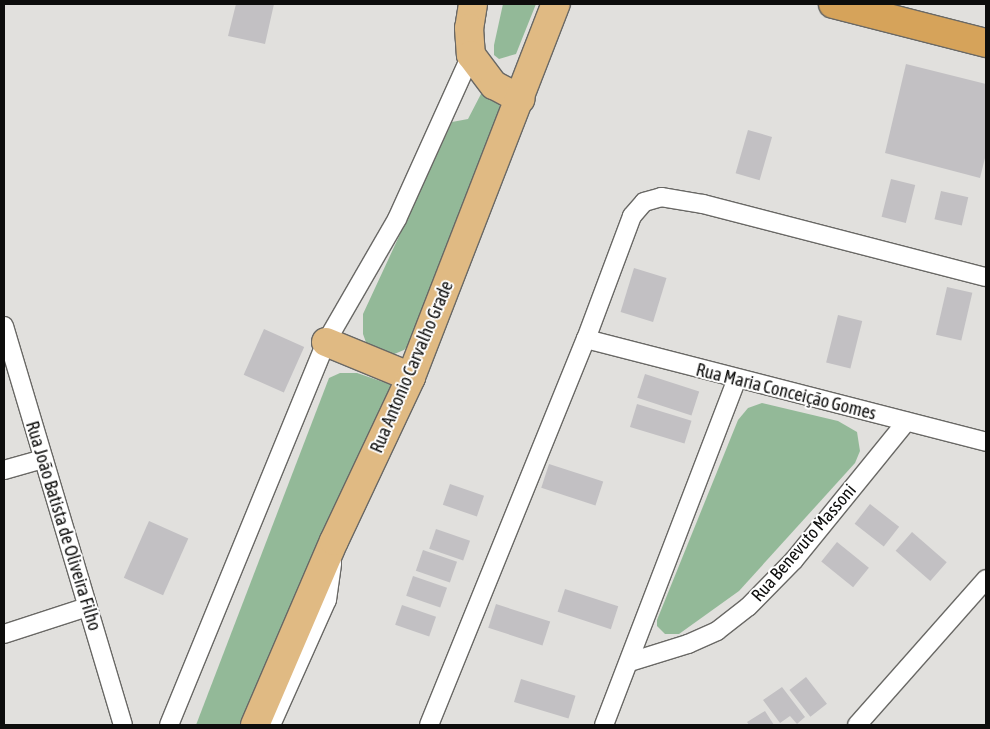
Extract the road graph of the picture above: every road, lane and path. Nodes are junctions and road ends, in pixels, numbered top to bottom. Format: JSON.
{"nodes":[{"id":1,"x":473,"y":4,"type":"edge"},
{"id":2,"x":556,"y":4,"type":"edge"},
{"id":3,"x":833,"y":4,"type":"edge"},
{"id":4,"x":986,"y":43,"type":"edge"},
{"id":5,"x":471,"y":55,"type":"junction"},
{"id":6,"x":520,"y":99,"type":"junction"},
{"id":7,"x":986,"y":277,"type":"edge"},
{"id":8,"x":4,"y":326,"type":"edge"},
{"id":9,"x":586,"y":339,"type":"junction"},
{"id":10,"x":326,"y":342,"type":"junction"},
{"id":11,"x":411,"y":377,"type":"junction"},
{"id":12,"x":738,"y":380,"type":"junction"},
{"id":13,"x":906,"y":422,"type":"junction"},
{"id":14,"x":986,"y":442,"type":"edge"},
{"id":15,"x":43,"y":459,"type":"junction"},
{"id":16,"x":4,"y":470,"type":"edge"},
{"id":17,"x":334,"y":541,"type":"junction"},
{"id":18,"x":986,"y":579,"type":"edge"},
{"id":19,"x":87,"y":607,"type":"junction"},
{"id":20,"x":5,"y":637,"type":"edge"},
{"id":21,"x":630,"y":662,"type":"junction"},
{"id":22,"x":123,"y":725,"type":"edge"},
{"id":23,"x":169,"y":725,"type":"edge"},
{"id":24,"x":255,"y":725,"type":"edge"},
{"id":25,"x":271,"y":725,"type":"edge"},
{"id":26,"x":429,"y":725,"type":"edge"},
{"id":27,"x":604,"y":725,"type":"edge"},
{"id":28,"x":857,"y":725,"type":"edge"}],
"edges":[{"from":1,"to":5,"type":"main road"},
{"from":2,"to":6,"type":"main road","name":"Rua Antonio Carvalho Grade"},
{"from":3,"to":4,"type":"highway"},
{"from":5,"to":6,"type":"main road"},
{"from":5,"to":10,"type":"street"},
{"from":6,"to":11,"type":"main road","name":"Rua Antonio Carvalho Grade"},
{"from":7,"to":9,"type":"street"},
{"from":8,"to":15,"type":"street","name":"Rua João Batista de Oliveira Filho"},
{"from":9,"to":12,"type":"street","name":"Rua Maria Conceição Gomes"},
{"from":9,"to":26,"type":"street"},
{"from":10,"to":11,"type":"main road"},
{"from":10,"to":23,"type":"street"},
{"from":11,"to":17,"type":"main road","name":"Rua Antonio Carvalho Grade"},
{"from":12,"to":13,"type":"street","name":"Rua Maria Conceição Gomes"},
{"from":12,"to":21,"type":"street"},
{"from":13,"to":14,"type":"street","name":"Rua Maria Conceição Gomes"},
{"from":13,"to":21,"type":"street","name":"Rua Benevuto Massoni"},
{"from":15,"to":16,"type":"street"},
{"from":15,"to":19,"type":"street","name":"Rua João Batista de Oliveira Filho"},
{"from":17,"to":24,"type":"main road","name":"Rua Antonio Carvalho Grade"},
{"from":17,"to":25,"type":"street"},
{"from":18,"to":28,"type":"street"},
{"from":19,"to":20,"type":"street"},
{"from":19,"to":22,"type":"street","name":"Rua João Batista de Oliveira Filho"},
{"from":21,"to":27,"type":"street"}]}
